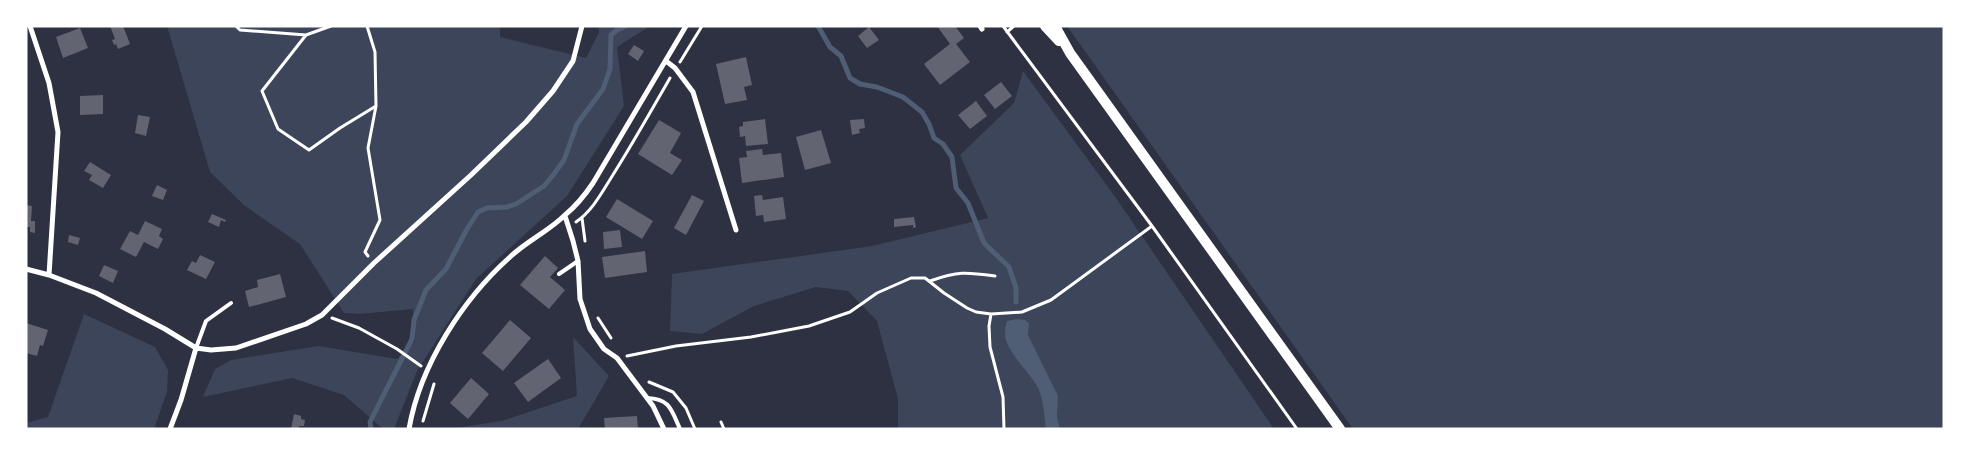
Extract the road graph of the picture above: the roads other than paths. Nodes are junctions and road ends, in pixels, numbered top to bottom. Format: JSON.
{"nodes":[{"id":1,"x":30,"y":26,"type":"edge"},
{"id":2,"x":582,"y":26,"type":"edge"},
{"id":3,"x":686,"y":26,"type":"edge"},
{"id":4,"x":1045,"y":26,"type":"edge"},
{"id":5,"x":1055,"y":26,"type":"edge"},
{"id":6,"x":1070,"y":53,"type":"junction"},
{"id":7,"x":666,"y":61,"type":"junction"},
{"id":8,"x":564,"y":216,"type":"junction"},
{"id":9,"x":736,"y":230,"type":"dead end"},
{"id":10,"x":578,"y":261,"type":"junction"},
{"id":11,"x":26,"y":269,"type":"edge"},
{"id":12,"x":559,"y":274,"type":"dead end"},
{"id":13,"x":49,"y":275,"type":"junction"},
{"id":14,"x":232,"y":303,"type":"dead end"},
{"id":15,"x":196,"y":348,"type":"junction"},
{"id":16,"x":647,"y":398,"type":"junction"},
{"id":17,"x":170,"y":429,"type":"edge"},
{"id":18,"x":409,"y":429,"type":"edge"},
{"id":19,"x":664,"y":429,"type":"edge"},
{"id":20,"x":680,"y":429,"type":"edge"},
{"id":21,"x":1340,"y":429,"type":"edge"}],
"edges":[{"from":1,"to":13,"type":"street"},
{"from":2,"to":15,"type":"street"},
{"from":3,"to":7,"type":"street"},
{"from":4,"to":6,"type":"main road"},
{"from":5,"to":6,"type":"main road"},
{"from":6,"to":21,"type":"main road"},
{"from":7,"to":8,"type":"street"},
{"from":7,"to":9,"type":"street"},
{"from":8,"to":10,"type":"street"},
{"from":8,"to":18,"type":"street"},
{"from":10,"to":12,"type":"lane"},
{"from":10,"to":16,"type":"street"},
{"from":11,"to":13,"type":"street"},
{"from":13,"to":15,"type":"street"},
{"from":14,"to":15,"type":"lane"},
{"from":15,"to":17,"type":"street"},
{"from":16,"to":19,"type":"street"},
{"from":16,"to":20,"type":"lane"}]}
